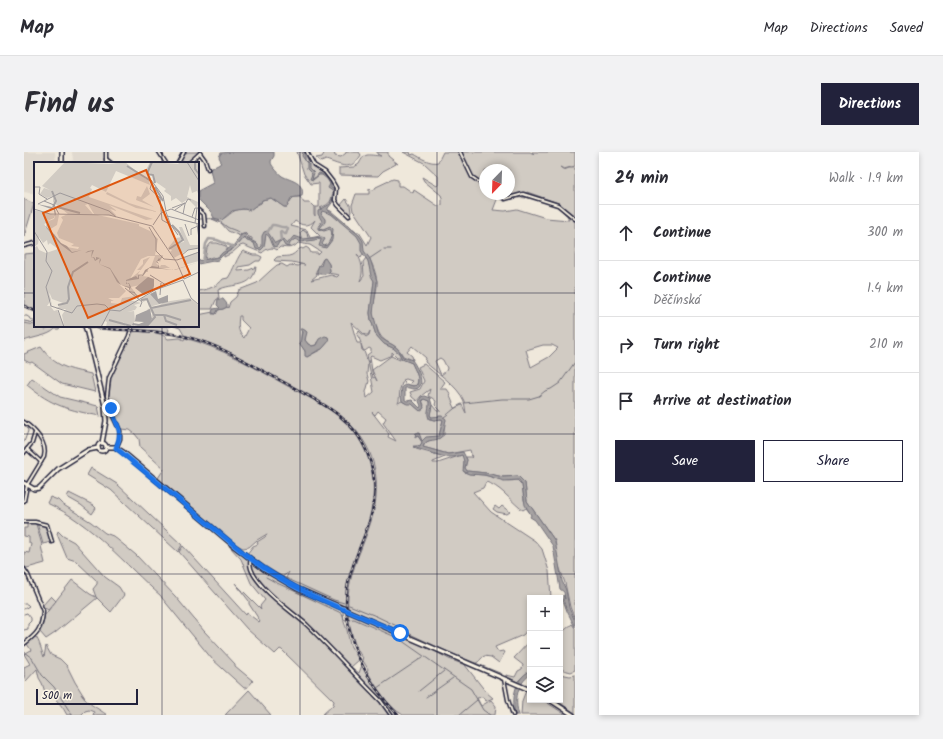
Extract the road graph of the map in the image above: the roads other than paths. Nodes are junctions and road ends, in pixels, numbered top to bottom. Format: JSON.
{"nodes":[{"id":1,"x":106,"y":152,"type":"edge"},
{"id":2,"x":159,"y":152,"type":"edge"},
{"id":3,"x":184,"y":152,"type":"edge"},
{"id":4,"x":307,"y":152,"type":"edge"},
{"id":5,"x":460,"y":152,"type":"edge"},
{"id":6,"x":200,"y":153,"type":"edge"},
{"id":7,"x":106,"y":159,"type":"joint"},
{"id":8,"x":110,"y":162,"type":"edge"},
{"id":9,"x":165,"y":162,"type":"edge"},
{"id":10,"x":179,"y":162,"type":"edge"},
{"id":11,"x":190,"y":162,"type":"edge"},
{"id":12,"x":208,"y":169,"type":"dead end"},
{"id":13,"x":479,"y":182,"type":"edge"},
{"id":14,"x":515,"y":196,"type":"edge"},
{"id":15,"x":199,"y":211,"type":"edge"},
{"id":16,"x":349,"y":216,"type":"dead end"},
{"id":17,"x":575,"y":219,"type":"edge"},
{"id":18,"x":205,"y":226,"type":"dead end"},
{"id":19,"x":34,"y":243,"type":"edge"},
{"id":20,"x":24,"y":246,"type":"edge"},
{"id":21,"x":86,"y":327,"type":"edge"},
{"id":22,"x":132,"y":327,"type":"edge"},
{"id":23,"x":24,"y":422,"type":"edge"},
{"id":24,"x":35,"y":433,"type":"junction"},
{"id":25,"x":102,"y":443,"type":"junction"},
{"id":26,"x":106,"y":447,"type":"junction"},
{"id":27,"x":98,"y":448,"type":"junction"},
{"id":28,"x":116,"y":448,"type":"junction"},
{"id":29,"x":26,"y":449,"type":"edge"},
{"id":30,"x":24,"y":453,"type":"edge"},
{"id":31,"x":40,"y":462,"type":"junction"},
{"id":32,"x":26,"y":484,"type":"edge"},
{"id":33,"x":24,"y":501,"type":"edge"},
{"id":34,"x":24,"y":522,"type":"edge"},
{"id":35,"x":52,"y":542,"type":"dead end"},
{"id":36,"x":251,"y":559,"type":"junction"},
{"id":37,"x":24,"y":569,"type":"edge"},
{"id":38,"x":24,"y":644,"type":"edge"},
{"id":39,"x":504,"y":678,"type":"junction"},
{"id":40,"x":527,"y":688,"type":"edge"},
{"id":41,"x":555,"y":703,"type":"edge"},
{"id":42,"x":391,"y":715,"type":"edge"},
{"id":43,"x":513,"y":715,"type":"edge"},
{"id":44,"x":573,"y":715,"type":"edge"}],
"edges":[{"from":1,"to":7,"type":"street"},
{"from":2,"to":9,"type":"street"},
{"from":3,"to":10,"type":"street"},
{"from":4,"to":16,"type":"street"},
{"from":5,"to":13,"type":"street"},
{"from":6,"to":11,"type":"street"},
{"from":6,"to":12,"type":"street"},
{"from":7,"to":8,"type":"street"},
{"from":14,"to":17,"type":"street"},
{"from":15,"to":18,"type":"street"},
{"from":19,"to":20,"type":"street"},
{"from":21,"to":25,"type":"main road"},
{"from":22,"to":28,"type":"street"},
{"from":23,"to":24,"type":"street"},
{"from":24,"to":29,"type":"street"},
{"from":24,"to":31,"type":"street"},
{"from":25,"to":26,"type":"main road"},
{"from":25,"to":27,"type":"main road"},
{"from":26,"to":27,"type":"main road"},
{"from":26,"to":28,"type":"main road"},
{"from":27,"to":32,"type":"main road"},
{"from":28,"to":36,"type":"main road"},
{"from":29,"to":30,"type":"street"},
{"from":29,"to":31,"type":"street"},
{"from":31,"to":32,"type":"street"},
{"from":32,"to":33,"type":"street"},
{"from":34,"to":35,"type":"street"},
{"from":36,"to":39,"type":"main road"},
{"from":36,"to":42,"type":"street"},
{"from":37,"to":38,"type":"street"},
{"from":39,"to":40,"type":"main road"},
{"from":39,"to":43,"type":"street"},
{"from":41,"to":44,"type":"main road"}]}
